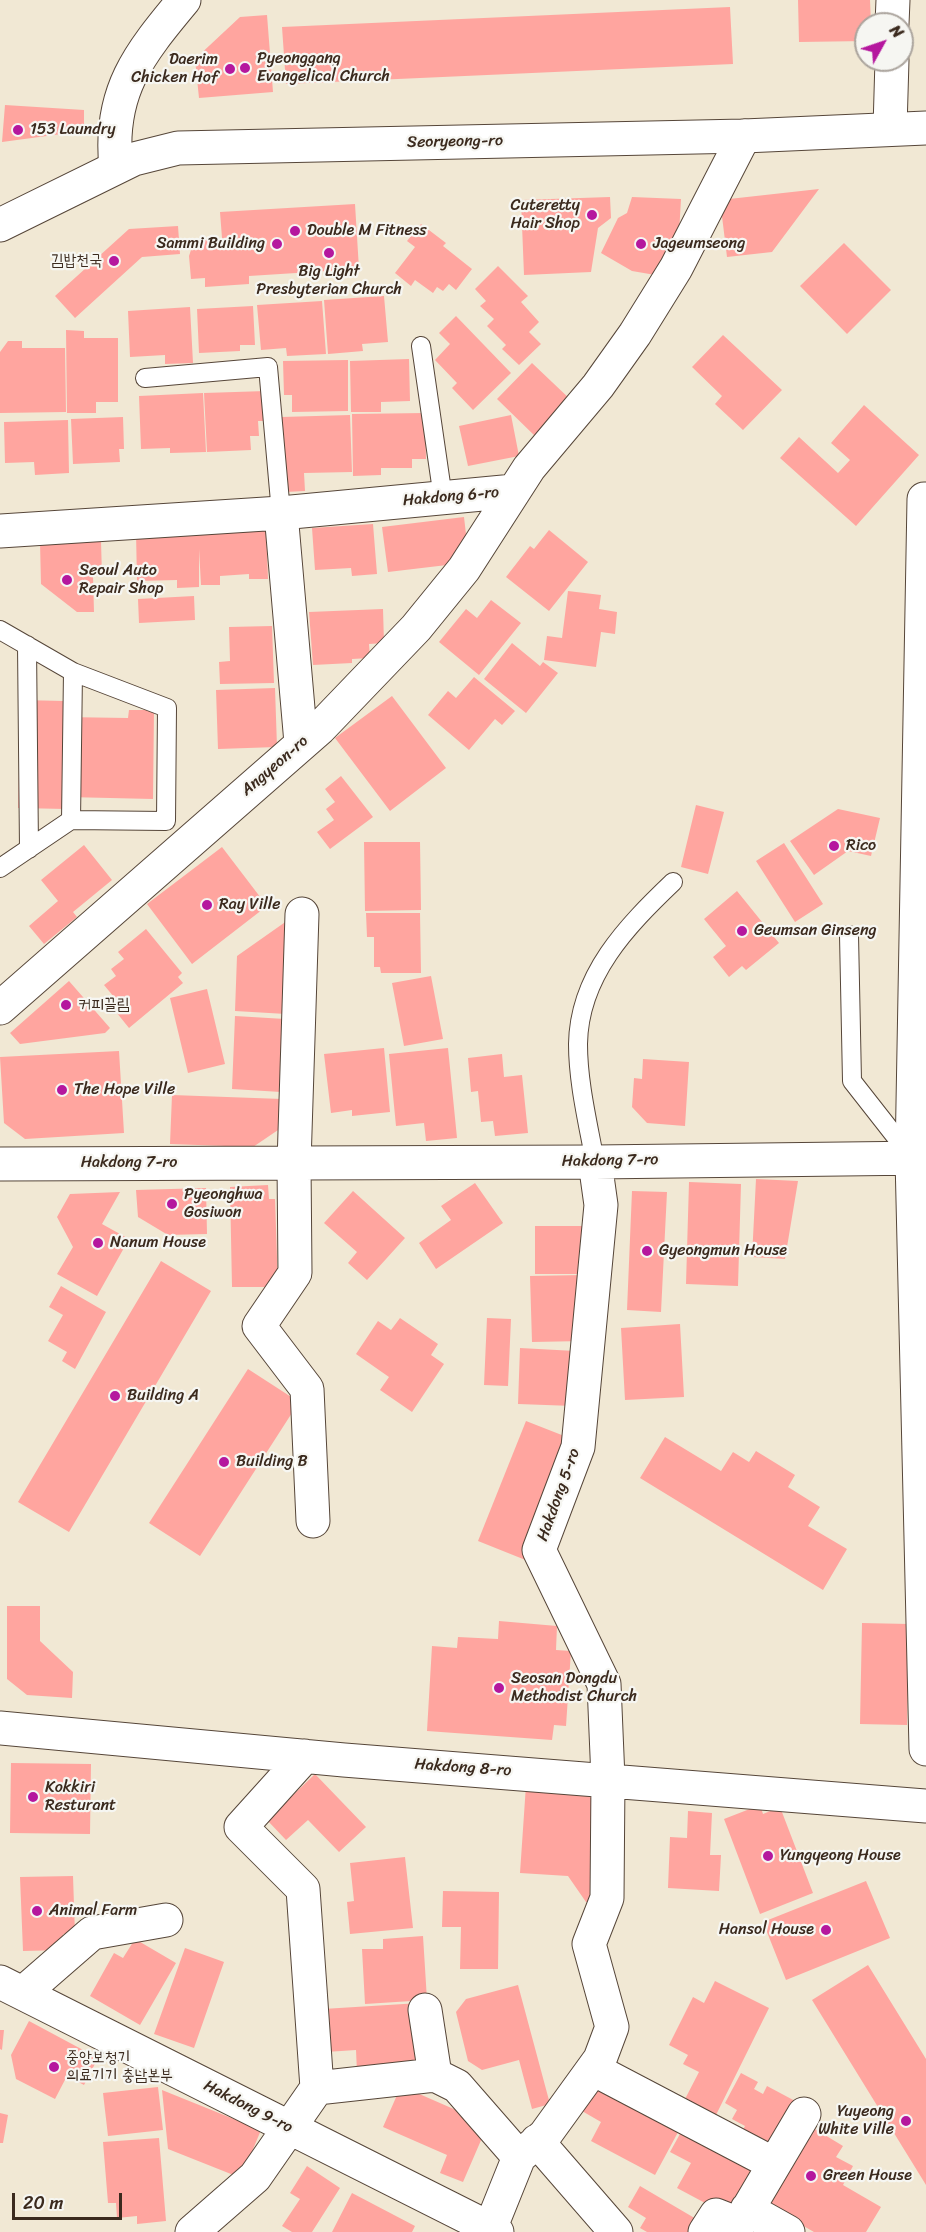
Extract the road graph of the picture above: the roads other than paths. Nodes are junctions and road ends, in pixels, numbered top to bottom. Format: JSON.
{"nodes":[{"id":1,"x":184,"y":0,"type":"edge"},
{"id":2,"x":891,"y":72,"type":"edge"},
{"id":3,"x":890,"y":128,"type":"junction"},
{"id":4,"x":926,"y":128,"type":"edge"},
{"id":5,"x":744,"y":136,"type":"junction"},
{"id":6,"x":116,"y":167,"type":"junction"},
{"id":7,"x":0,"y":225,"type":"edge"},
{"id":8,"x":421,"y":346,"type":"dead end"},
{"id":9,"x":145,"y":378,"type":"dead end"},
{"id":10,"x":514,"y":491,"type":"junction"},
{"id":11,"x":443,"y":498,"type":"junction"},
{"id":12,"x":925,"y":499,"type":"edge"},
{"id":13,"x":281,"y":513,"type":"junction"},
{"id":14,"x":0,"y":531,"type":"edge"},
{"id":15,"x":0,"y":630,"type":"edge"},
{"id":16,"x":27,"y":645,"type":"junction"},
{"id":17,"x":72,"y":672,"type":"junction"},
{"id":18,"x":301,"y":743,"type":"junction"},
{"id":19,"x":71,"y":820,"type":"junction"},
{"id":20,"x":29,"y":849,"type":"junction"},
{"id":21,"x":0,"y":868,"type":"edge"},
{"id":22,"x":673,"y":882,"type":"dead end"},
{"id":23,"x":302,"y":914,"type":"dead end"},
{"id":24,"x":849,"y":935,"type":"dead end"},
{"id":25,"x":0,"y":1008,"type":"edge"},
{"id":26,"x":919,"y":1158,"type":"edge"},
{"id":27,"x":595,"y":1162,"type":"junction"},
{"id":28,"x":294,"y":1163,"type":"junction"},
{"id":29,"x":0,"y":1164,"type":"edge"},
{"id":30,"x":313,"y":1521,"type":"dead end"},
{"id":31,"x":924,"y":1573,"type":"edge"},
{"id":32,"x":0,"y":1728,"type":"edge"},
{"id":33,"x":926,"y":1749,"type":"edge"},
{"id":34,"x":306,"y":1756,"type":"junction"},
{"id":35,"x":608,"y":1779,"type":"junction"},
{"id":36,"x":926,"y":1806,"type":"edge"},
{"id":37,"x":166,"y":1920,"type":"dead end"},
{"id":38,"x":11,"y":1988,"type":"edge"},
{"id":39,"x":425,"y":2010,"type":"dead end"},
{"id":40,"x":593,"y":2070,"type":"junction"},
{"id":41,"x":435,"y":2075,"type":"junction"},
{"id":42,"x":317,"y":2088,"type":"junction"},
{"id":43,"x":804,"y":2114,"type":"dead end"},
{"id":44,"x":288,"y":2127,"type":"junction"},
{"id":45,"x":528,"y":2149,"type":"junction"},
{"id":46,"x":774,"y":2164,"type":"junction"},
{"id":47,"x":747,"y":2209,"type":"junction"},
{"id":48,"x":493,"y":2230,"type":"edge"},
{"id":49,"x":192,"y":2232,"type":"edge"},
{"id":50,"x":616,"y":2232,"type":"edge"},
{"id":51,"x":705,"y":2232,"type":"edge"},
{"id":52,"x":788,"y":2232,"type":"edge"}],
"edges":[{"from":1,"to":6,"type":"street"},
{"from":2,"to":3,"type":"street"},
{"from":3,"to":4,"type":"street","name":"Seoryeong-ro"},
{"from":3,"to":5,"type":"street","name":"Seoryeong-ro"},
{"from":5,"to":6,"type":"street","name":"Seoryeong-ro"},
{"from":5,"to":10,"type":"street","name":"Hakdong 6-ro"},
{"from":6,"to":7,"type":"street","name":"Seoryeong-ro"},
{"from":8,"to":11,"type":"lane"},
{"from":9,"to":13,"type":"lane"},
{"from":10,"to":11,"type":"street","name":"Hakdong 6-ro"},
{"from":10,"to":18,"type":"street","name":"Angyeon-ro"},
{"from":11,"to":13,"type":"street","name":"Hakdong 6-ro"},
{"from":12,"to":26,"type":"street"},
{"from":13,"to":14,"type":"street","name":"Hakdong 6-ro"},
{"from":13,"to":18,"type":"street"},
{"from":15,"to":16,"type":"lane"},
{"from":16,"to":17,"type":"lane"},
{"from":16,"to":20,"type":"lane"},
{"from":17,"to":19,"type":"lane"},
{"from":17,"to":19,"type":"lane"},
{"from":18,"to":25,"type":"street","name":"Angyeon-ro"},
{"from":19,"to":20,"type":"lane"},
{"from":20,"to":21,"type":"lane"},
{"from":22,"to":27,"type":"lane"},
{"from":23,"to":28,"type":"street"},
{"from":24,"to":26,"type":"lane"},
{"from":26,"to":27,"type":"street","name":"Hakdong 7-ro"},
{"from":26,"to":31,"type":"street"},
{"from":27,"to":28,"type":"street","name":"Hakdong 7-ro"},
{"from":27,"to":35,"type":"street","name":"Hakdong 5-ro"},
{"from":28,"to":29,"type":"street","name":"Hakdong 7-ro"},
{"from":28,"to":30,"type":"street"},
{"from":31,"to":33,"type":"street"},
{"from":32,"to":34,"type":"street","name":"Hakdong 8-ro"},
{"from":34,"to":35,"type":"street","name":"Hakdong 8-ro"},
{"from":34,"to":42,"type":"street"},
{"from":35,"to":36,"type":"street","name":"Hakdong 8-ro"},
{"from":35,"to":40,"type":"street","name":"Hakdong 5-ro"},
{"from":37,"to":38,"type":"street"},
{"from":38,"to":44,"type":"street","name":"Hakdong 9-ro"},
{"from":39,"to":41,"type":"street"},
{"from":40,"to":45,"type":"street","name":"Hakdong 5-ro"},
{"from":40,"to":46,"type":"street"},
{"from":41,"to":42,"type":"street"},
{"from":41,"to":45,"type":"street"},
{"from":42,"to":44,"type":"street"},
{"from":43,"to":46,"type":"street"},
{"from":44,"to":48,"type":"street","name":"Hakdong 9-ro"},
{"from":44,"to":49,"type":"street"},
{"from":45,"to":48,"type":"street","name":"Hakdong 5-ro"},
{"from":45,"to":50,"type":"street"},
{"from":46,"to":47,"type":"street"},
{"from":47,"to":51,"type":"street"},
{"from":47,"to":52,"type":"street"}]}
